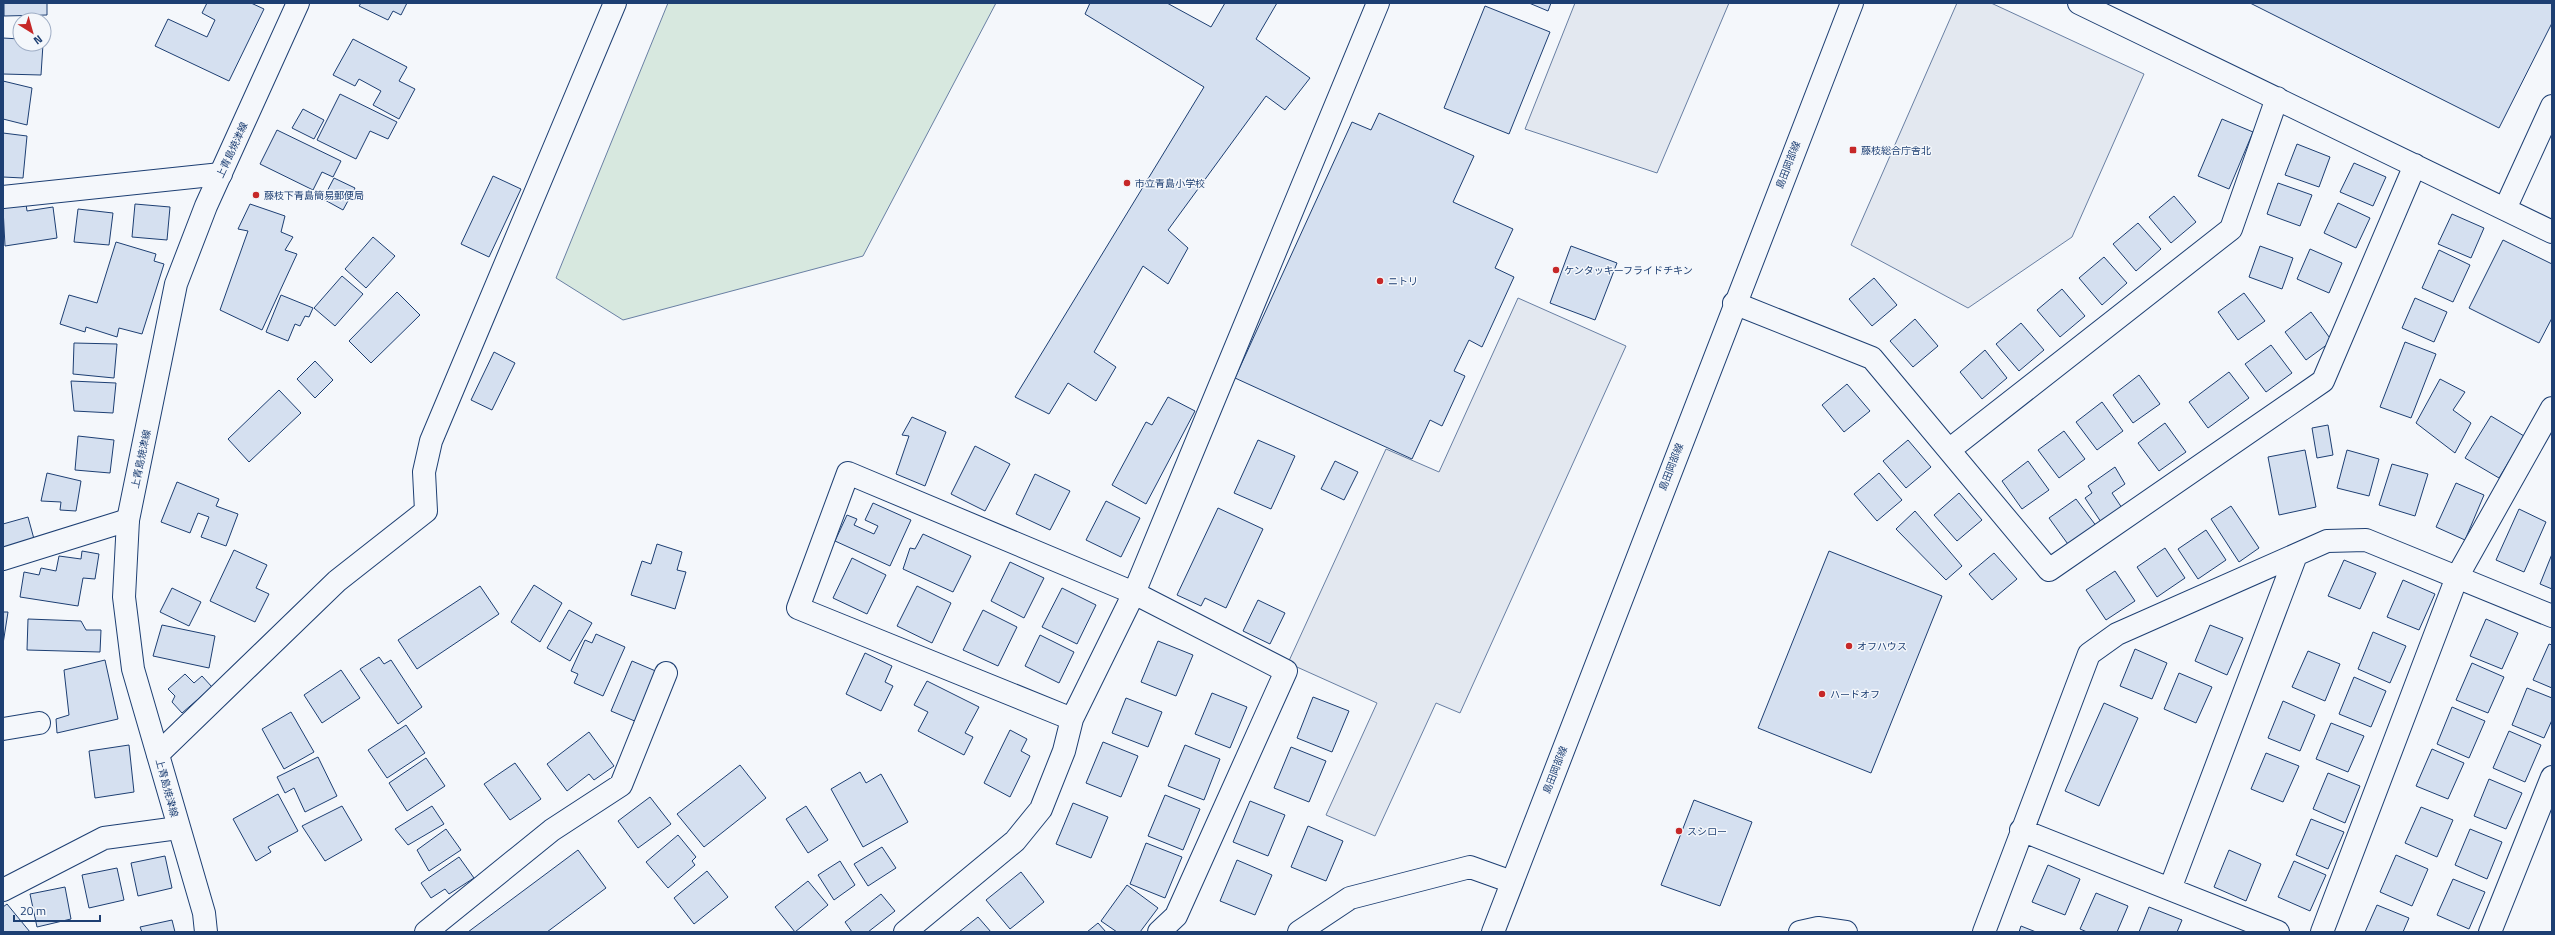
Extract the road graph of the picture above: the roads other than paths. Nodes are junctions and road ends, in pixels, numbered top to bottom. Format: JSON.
{"nodes":[{"id":1,"x":298,"y":3,"type":"edge"},
{"id":2,"x":615,"y":3,"type":"edge"},
{"id":3,"x":1378,"y":3,"type":"edge"},
{"id":4,"x":1852,"y":3,"type":"edge"},
{"id":5,"x":2079,"y":3,"type":"edge"},
{"id":6,"x":2277,"y":98,"type":"junction"},
{"id":7,"x":2552,"y":106,"type":"edge"},
{"id":8,"x":2415,"y":165,"type":"junction"},
{"id":9,"x":221,"y":174,"type":"junction"},
{"id":10,"x":3,"y":197,"type":"edge"},
{"id":11,"x":2505,"y":209,"type":"junction"},
{"id":12,"x":2552,"y":232,"type":"edge"},
{"id":13,"x":1734,"y":304,"type":"junction"},
{"id":14,"x":2552,"y":408,"type":"edge"},
{"id":15,"x":1949,"y":450,"type":"junction"},
{"id":16,"x":128,"y":520,"type":"junction"},
{"id":17,"x":2296,"y":555,"type":"junction"},
{"id":18,"x":3,"y":559,"type":"edge"},
{"id":19,"x":2457,"y":577,"type":"junction"},
{"id":20,"x":1134,"y":593,"type":"junction"},
{"id":21,"x":2552,"y":616,"type":"edge"},
{"id":22,"x":666,"y":673,"type":"dead end"},
{"id":23,"x":1072,"y":719,"type":"junction"},
{"id":24,"x":39,"y":723,"type":"dead end"},
{"id":25,"x":3,"y":729,"type":"edge"},
{"id":26,"x":158,"y":754,"type":"junction"},
{"id":27,"x":2552,"y":776,"type":"edge"},
{"id":28,"x":178,"y":828,"type":"junction"},
{"id":29,"x":2021,"y":830,"type":"junction"},
{"id":30,"x":1512,"y":882,"type":"junction"},
{"id":31,"x":4,"y":888,"type":"edge"},
{"id":32,"x":2170,"y":889,"type":"junction"},
{"id":33,"x":910,"y":930,"type":"edge"},
{"id":34,"x":206,"y":932,"type":"edge"},
{"id":35,"x":426,"y":932,"type":"edge"},
{"id":36,"x":1159,"y":932,"type":"edge"},
{"id":37,"x":1299,"y":932,"type":"edge"},
{"id":38,"x":1493,"y":932,"type":"edge"},
{"id":39,"x":1800,"y":932,"type":"edge"},
{"id":40,"x":1846,"y":932,"type":"edge"},
{"id":41,"x":1984,"y":932,"type":"edge"},
{"id":42,"x":2278,"y":932,"type":"edge"},
{"id":43,"x":2322,"y":932,"type":"edge"},
{"id":44,"x":2490,"y":932,"type":"edge"}],
"edges":[{"from":1,"to":9,"type":"street","name":"上青島焼津線"},
{"from":2,"to":26,"type":"street"},
{"from":3,"to":20,"type":"street"},
{"from":4,"to":13,"type":"street","name":"島田岡部線"},
{"from":5,"to":6,"type":"street"},
{"from":6,"to":8,"type":"street"},
{"from":6,"to":15,"type":"street"},
{"from":7,"to":11,"type":"street"},
{"from":8,"to":11,"type":"street"},
{"from":8,"to":15,"type":"street"},
{"from":9,"to":10,"type":"street"},
{"from":9,"to":16,"type":"street","name":"上青島焼津線"},
{"from":11,"to":12,"type":"street"},
{"from":13,"to":15,"type":"street"},
{"from":13,"to":30,"type":"street","name":"島田岡部線"},
{"from":14,"to":19,"type":"street"},
{"from":16,"to":18,"type":"street"},
{"from":16,"to":26,"type":"street","name":"上青島焼津線"},
{"from":17,"to":19,"type":"street"},
{"from":17,"to":29,"type":"street"},
{"from":17,"to":32,"type":"street"},
{"from":19,"to":21,"type":"street"},
{"from":19,"to":43,"type":"street"},
{"from":20,"to":23,"type":"street"},
{"from":20,"to":23,"type":"street"},
{"from":20,"to":36,"type":"street"},
{"from":22,"to":35,"type":"street"},
{"from":23,"to":33,"type":"street"},
{"from":24,"to":25,"type":"street"},
{"from":26,"to":28,"type":"street","name":"上青島焼津線"},
{"from":27,"to":44,"type":"street"},
{"from":28,"to":31,"type":"street"},
{"from":28,"to":34,"type":"street","name":"上青島焼津線"},
{"from":29,"to":32,"type":"street"},
{"from":29,"to":41,"type":"street"},
{"from":30,"to":37,"type":"street"},
{"from":30,"to":38,"type":"street","name":"島田岡部線"},
{"from":32,"to":42,"type":"street"},
{"from":39,"to":40,"type":"street"}]}
